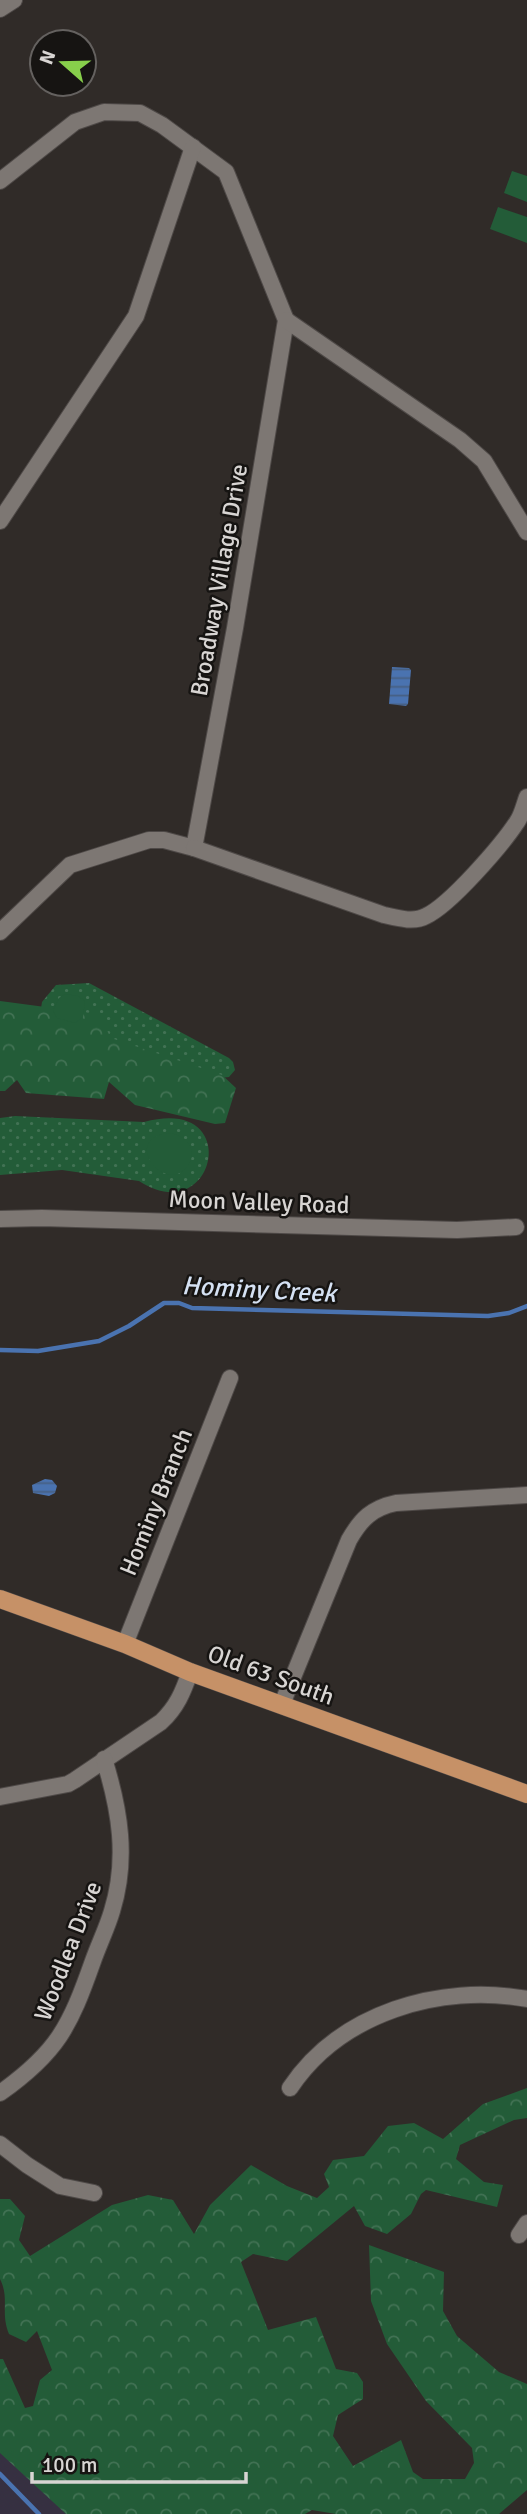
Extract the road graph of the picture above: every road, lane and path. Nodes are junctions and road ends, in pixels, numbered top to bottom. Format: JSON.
{"nodes":[{"id":1,"x":14,"y":0,"type":"edge"},
{"id":2,"x":0,"y":9,"type":"edge"},
{"id":3,"x":193,"y":147,"type":"junction"},
{"id":4,"x":0,"y":181,"type":"edge"},
{"id":5,"x":286,"y":320,"type":"junction"},
{"id":6,"x":0,"y":521,"type":"edge"},
{"id":7,"x":527,"y":532,"type":"edge"},
{"id":8,"x":527,"y":797,"type":"edge"},
{"id":9,"x":194,"y":848,"type":"junction"},
{"id":10,"x":0,"y":932,"type":"edge"},
{"id":11,"x":0,"y":1219,"type":"edge"},
{"id":12,"x":516,"y":1227,"type":"dead end"},
{"id":13,"x":230,"y":1378,"type":"dead end"},
{"id":14,"x":527,"y":1495,"type":"edge"},
{"id":15,"x":0,"y":1599,"type":"edge"},
{"id":16,"x":125,"y":1644,"type":"junction"},
{"id":17,"x":190,"y":1672,"type":"junction"},
{"id":18,"x":282,"y":1704,"type":"junction"},
{"id":19,"x":104,"y":1759,"type":"junction"},
{"id":20,"x":527,"y":1794,"type":"edge"},
{"id":21,"x":0,"y":1797,"type":"edge"},
{"id":22,"x":527,"y":1999,"type":"edge"},
{"id":23,"x":290,"y":2088,"type":"dead end"},
{"id":24,"x":0,"y":2093,"type":"edge"},
{"id":25,"x":0,"y":2144,"type":"edge"},
{"id":26,"x":94,"y":2193,"type":"dead end"}],
"edges":[{"from":1,"to":2,"type":"street"},
{"from":3,"to":4,"type":"street"},
{"from":3,"to":5,"type":"street"},
{"from":3,"to":6,"type":"street"},
{"from":5,"to":7,"type":"street"},
{"from":5,"to":9,"type":"street","name":"Broadway Village Drive"},
{"from":8,"to":9,"type":"street"},
{"from":9,"to":10,"type":"street"},
{"from":11,"to":12,"type":"street","name":"Moon Valley Road"},
{"from":13,"to":16,"type":"street","name":"Hominy Branch"},
{"from":14,"to":18,"type":"street"},
{"from":15,"to":16,"type":"main road","name":"Old 63 South"},
{"from":16,"to":17,"type":"main road","name":"Old 63 South"},
{"from":17,"to":18,"type":"main road","name":"Old 63 South"},
{"from":17,"to":19,"type":"street"},
{"from":18,"to":20,"type":"main road","name":"Old 63 South"},
{"from":19,"to":21,"type":"street"},
{"from":19,"to":24,"type":"street","name":"Woodlea Drive"},
{"from":22,"to":23,"type":"street"},
{"from":25,"to":26,"type":"street"}]}
